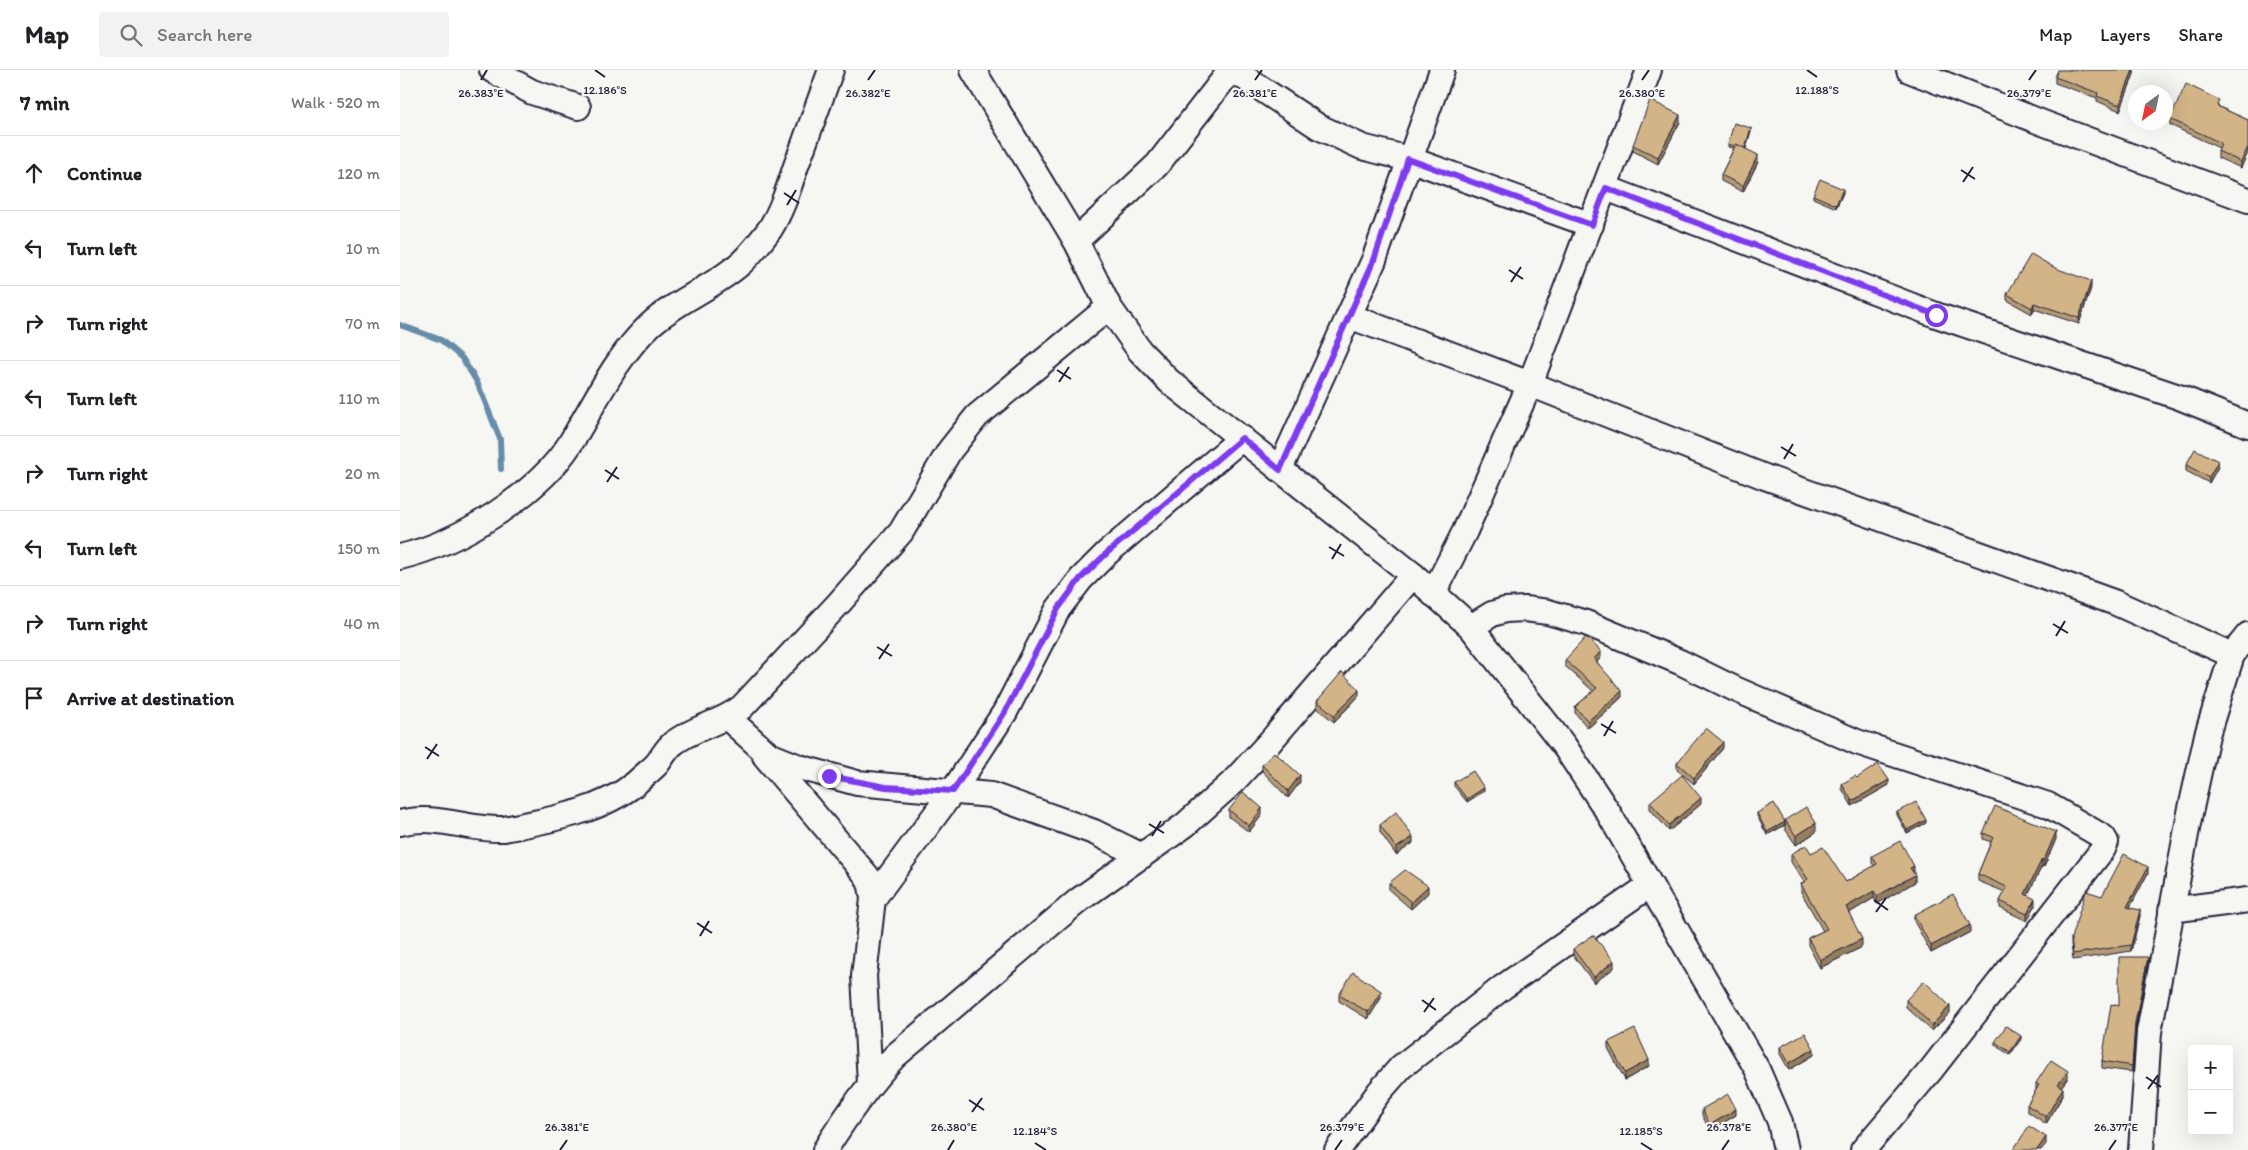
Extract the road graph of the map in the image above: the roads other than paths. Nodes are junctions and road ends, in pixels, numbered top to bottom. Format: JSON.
{"nodes":[{"id":1,"x":492,"y":70,"type":"edge"},
{"id":2,"x":830,"y":70,"type":"edge"},
{"id":3,"x":1232,"y":70,"type":"edge"},
{"id":4,"x":1442,"y":70,"type":"edge"},
{"id":5,"x":1649,"y":70,"type":"edge"},
{"id":6,"x":1909,"y":70,"type":"edge"},
{"id":7,"x":976,"y":71,"type":"edge"},
{"id":8,"x":578,"y":107,"type":"dead end"},
{"id":9,"x":1408,"y":159,"type":"junction"},
{"id":10,"x":1606,"y":188,"type":"junction"},
{"id":11,"x":2248,"y":200,"type":"edge"},
{"id":12,"x":1592,"y":225,"type":"junction"},
{"id":13,"x":1076,"y":241,"type":"junction"},
{"id":14,"x":1109,"y":307,"type":"junction"},
{"id":15,"x":1349,"y":316,"type":"junction"},
{"id":16,"x":1530,"y":384,"type":"junction"},
{"id":17,"x":2248,"y":425,"type":"edge"},
{"id":18,"x":1242,"y":438,"type":"junction"},
{"id":19,"x":1280,"y":470,"type":"junction"},
{"id":20,"x":400,"y":556,"type":"edge"},
{"id":21,"x":1413,"y":575,"type":"junction"},
{"id":22,"x":1434,"y":594,"type":"junction"},
{"id":23,"x":1471,"y":627,"type":"junction"},
{"id":24,"x":2248,"y":636,"type":"edge"},
{"id":25,"x":2232,"y":655,"type":"junction"},
{"id":26,"x":728,"y":718,"type":"junction"},
{"id":27,"x":756,"y":745,"type":"junction"},
{"id":28,"x":953,"y":791,"type":"junction"},
{"id":29,"x":400,"y":822,"type":"edge"},
{"id":30,"x":1142,"y":856,"type":"junction"},
{"id":31,"x":1650,"y":884,"type":"junction"},
{"id":32,"x":873,"y":899,"type":"junction"},
{"id":33,"x":2248,"y":900,"type":"edge"},
{"id":34,"x":2172,"y":910,"type":"junction"},
{"id":35,"x":870,"y":1083,"type":"junction"},
{"id":36,"x":825,"y":1150,"type":"edge"},
{"id":37,"x":1337,"y":1150,"type":"edge"},
{"id":38,"x":1786,"y":1150,"type":"edge"},
{"id":39,"x":1863,"y":1150,"type":"edge"},
{"id":40,"x":2141,"y":1150,"type":"edge"}],
"edges":[{"from":1,"to":8,"type":"street"},
{"from":2,"to":20,"type":"street"},
{"from":3,"to":9,"type":"street"},
{"from":3,"to":13,"type":"street"},
{"from":4,"to":9,"type":"street"},
{"from":5,"to":10,"type":"street"},
{"from":6,"to":11,"type":"street"},
{"from":7,"to":13,"type":"street"},
{"from":9,"to":12,"type":"street"},
{"from":9,"to":15,"type":"street"},
{"from":10,"to":12,"type":"street"},
{"from":10,"to":17,"type":"street"},
{"from":12,"to":16,"type":"street"},
{"from":13,"to":14,"type":"street"},
{"from":14,"to":18,"type":"street"},
{"from":14,"to":26,"type":"street"},
{"from":15,"to":16,"type":"street"},
{"from":15,"to":19,"type":"street"},
{"from":16,"to":22,"type":"street"},
{"from":16,"to":25,"type":"street"},
{"from":18,"to":19,"type":"street"},
{"from":18,"to":28,"type":"street"},
{"from":19,"to":21,"type":"street"},
{"from":21,"to":22,"type":"street"},
{"from":21,"to":30,"type":"street"},
{"from":22,"to":23,"type":"street"},
{"from":23,"to":31,"type":"street"},
{"from":23,"to":39,"type":"street"},
{"from":24,"to":25,"type":"street"},
{"from":25,"to":34,"type":"street"},
{"from":26,"to":27,"type":"street"},
{"from":26,"to":29,"type":"street"},
{"from":27,"to":28,"type":"street"},
{"from":27,"to":32,"type":"street"},
{"from":28,"to":30,"type":"street"},
{"from":28,"to":32,"type":"street"},
{"from":30,"to":35,"type":"street"},
{"from":31,"to":37,"type":"street"},
{"from":31,"to":38,"type":"street"},
{"from":32,"to":35,"type":"street"},
{"from":33,"to":34,"type":"street"},
{"from":34,"to":40,"type":"street"},
{"from":35,"to":36,"type":"street"}]}
